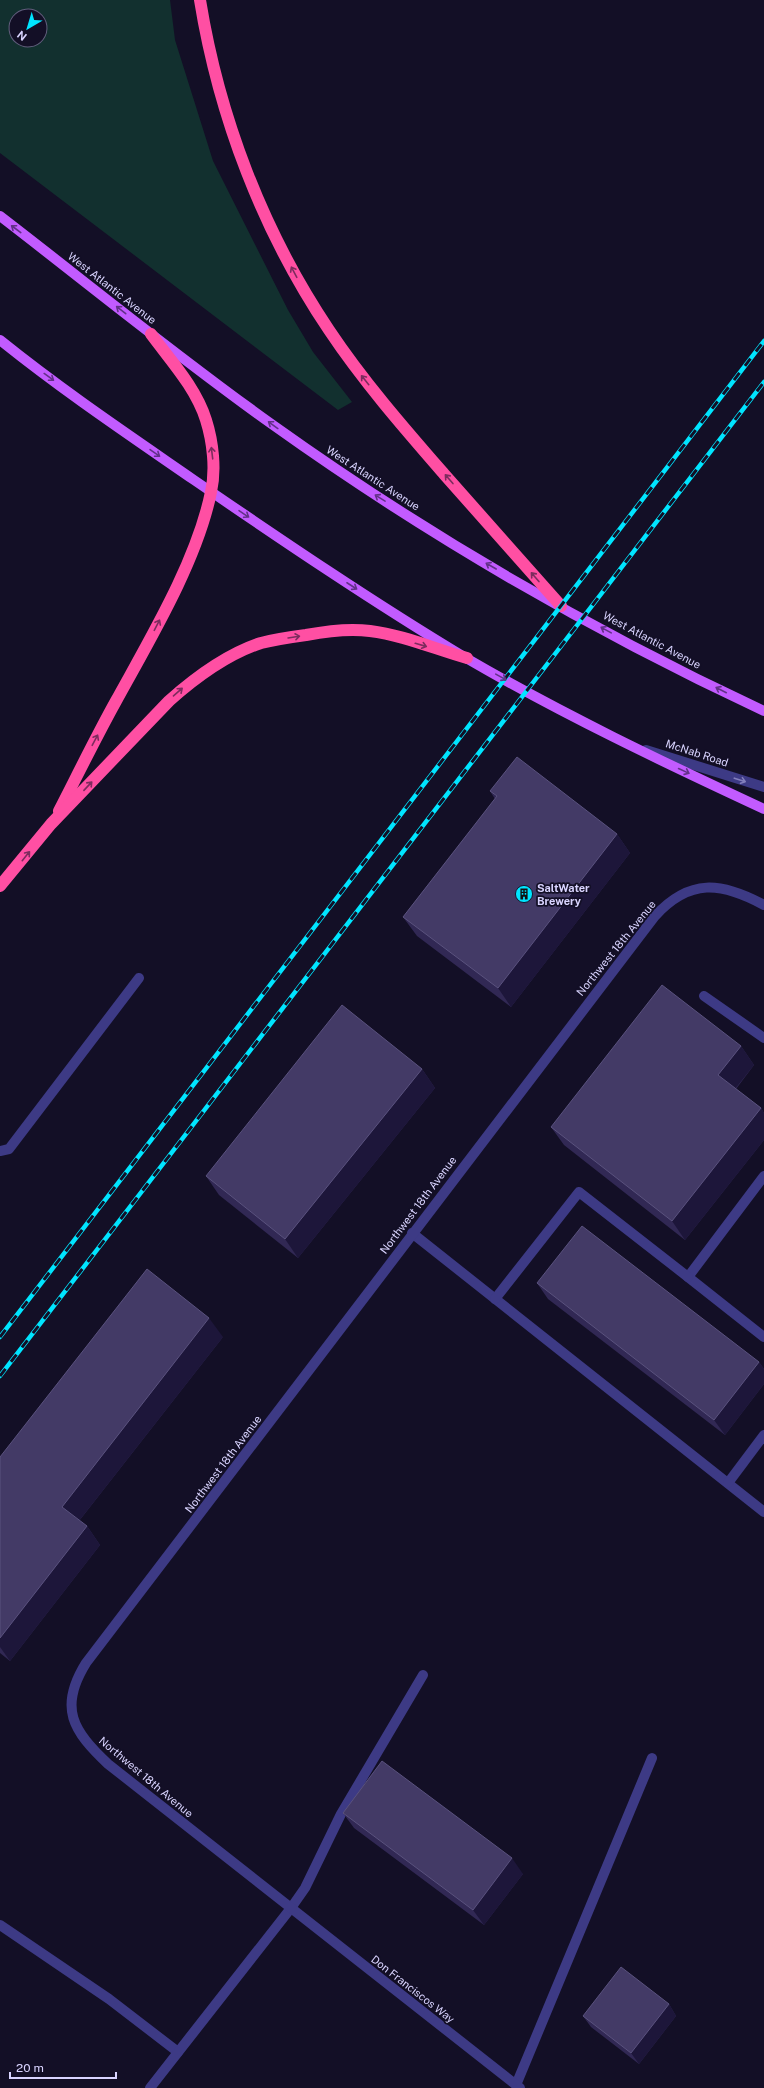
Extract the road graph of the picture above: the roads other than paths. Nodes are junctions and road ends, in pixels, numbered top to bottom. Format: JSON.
{"nodes":[{"id":1,"x":200,"y":0,"type":"edge"},
{"id":2,"x":0,"y":216,"type":"edge"},
{"id":3,"x":151,"y":334,"type":"junction"},
{"id":4,"x":0,"y":340,"type":"edge"},
{"id":5,"x":212,"y":492,"type":"junction"},
{"id":6,"x":561,"y":606,"type":"junction"},
{"id":7,"x":467,"y":658,"type":"junction"},
{"id":8,"x":764,"y":711,"type":"edge"},
{"id":9,"x":623,"y":742,"type":"junction"},
{"id":10,"x":764,"y":787,"type":"edge"},
{"id":11,"x":764,"y":809,"type":"edge"},
{"id":12,"x":52,"y":824,"type":"junction"},
{"id":13,"x":0,"y":886,"type":"edge"},
{"id":14,"x":764,"y":905,"type":"edge"},
{"id":15,"x":139,"y":978,"type":"dead end"},
{"id":16,"x":704,"y":996,"type":"dead end"},
{"id":17,"x":764,"y":1038,"type":"edge"},
{"id":18,"x":0,"y":1151,"type":"edge"},
{"id":19,"x":764,"y":1176,"type":"edge"},
{"id":20,"x":412,"y":1233,"type":"junction"},
{"id":21,"x":688,"y":1277,"type":"junction"},
{"id":22,"x":495,"y":1299,"type":"junction"},
{"id":23,"x":764,"y":1337,"type":"edge"},
{"id":24,"x":764,"y":1435,"type":"edge"},
{"id":25,"x":728,"y":1483,"type":"junction"},
{"id":26,"x":764,"y":1512,"type":"edge"},
{"id":27,"x":424,"y":1675,"type":"dead end"},
{"id":28,"x":652,"y":1758,"type":"dead end"},
{"id":29,"x":291,"y":1908,"type":"junction"},
{"id":30,"x":0,"y":1925,"type":"edge"},
{"id":31,"x":178,"y":2052,"type":"junction"},
{"id":32,"x":518,"y":2087,"type":"edge"},
{"id":33,"x":150,"y":2088,"type":"edge"}],
"edges":[{"from":6,"to":1,"type":"highway","one_way":true},
{"from":3,"to":2,"type":"main road","name":"West Atlantic Avenue","one_way":true},
{"from":5,"to":3,"type":"highway","one_way":true},
{"from":6,"to":3,"type":"main road","name":"West Atlantic Avenue","one_way":true},
{"from":4,"to":5,"type":"main road","one_way":true},
{"from":5,"to":7,"type":"main road","one_way":true},
{"from":12,"to":5,"type":"highway","one_way":true},
{"from":8,"to":6,"type":"main road","name":"West Atlantic Avenue","one_way":true},
{"from":7,"to":9,"type":"main road","one_way":true},
{"from":12,"to":7,"type":"highway","one_way":true},
{"from":9,"to":10,"type":"street","name":"McNab Road","one_way":true},
{"from":9,"to":11,"type":"main road","one_way":true},
{"from":13,"to":12,"type":"highway","one_way":true},
{"from":14,"to":20,"type":"street","name":"Northwest 18th Avenue"},
{"from":15,"to":18,"type":"street"},
{"from":16,"to":17,"type":"street"},
{"from":19,"to":21,"type":"street"},
{"from":20,"to":22,"type":"street"},
{"from":20,"to":29,"type":"street","name":"Northwest 18th Avenue"},
{"from":21,"to":22,"type":"street"},
{"from":21,"to":23,"type":"street"},
{"from":22,"to":25,"type":"street"},
{"from":24,"to":25,"type":"street"},
{"from":25,"to":26,"type":"street"},
{"from":27,"to":29,"type":"street"},
{"from":28,"to":32,"type":"street"},
{"from":29,"to":31,"type":"street"},
{"from":29,"to":32,"type":"street","name":"Don Franciscos Way"},
{"from":30,"to":31,"type":"street"},
{"from":31,"to":33,"type":"street"}]}
